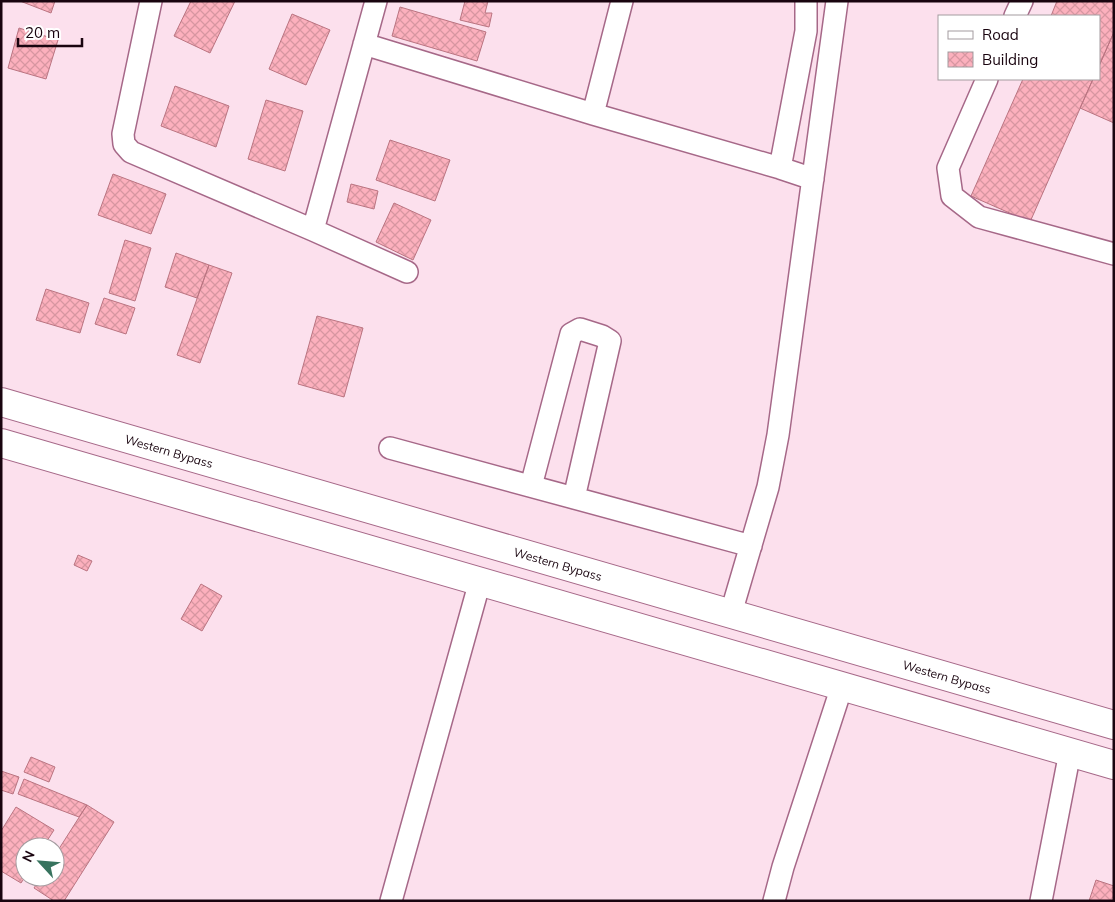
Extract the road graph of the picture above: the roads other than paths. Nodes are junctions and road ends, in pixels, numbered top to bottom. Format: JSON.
{"nodes":[{"id":1,"x":152,"y":1,"type":"edge"},
{"id":2,"x":376,"y":1,"type":"edge"},
{"id":3,"x":622,"y":1,"type":"edge"},
{"id":4,"x":806,"y":1,"type":"edge"},
{"id":5,"x":838,"y":1,"type":"edge"},
{"id":6,"x":1022,"y":1,"type":"edge"},
{"id":7,"x":1015,"y":15,"type":"edge"},
{"id":8,"x":364,"y":44,"type":"junction"},
{"id":9,"x":988,"y":80,"type":"edge"},
{"id":10,"x":593,"y":114,"type":"junction"},
{"id":11,"x":780,"y":168,"type":"junction"},
{"id":12,"x":812,"y":179,"type":"junction"},
{"id":13,"x":313,"y":230,"type":"junction"},
{"id":14,"x":1114,"y":254,"type":"edge"},
{"id":15,"x":407,"y":272,"type":"dead end"},
{"id":16,"x":1,"y":402,"type":"edge"},
{"id":17,"x":1,"y":443,"type":"edge"},
{"id":18,"x":390,"y":448,"type":"dead end"},
{"id":19,"x":531,"y":486,"type":"junction"},
{"id":20,"x":574,"y":498,"type":"junction"},
{"id":21,"x":751,"y":546,"type":"junction"},
{"id":22,"x":480,"y":581,"type":"junction"},
{"id":23,"x":731,"y":613,"type":"junction"},
{"id":24,"x":842,"y":686,"type":"junction"},
{"id":25,"x":1114,"y":725,"type":"edge"},
{"id":26,"x":1070,"y":752,"type":"junction"},
{"id":27,"x":1114,"y":765,"type":"edge"},
{"id":28,"x":391,"y":901,"type":"edge"},
{"id":29,"x":774,"y":901,"type":"edge"},
{"id":30,"x":1041,"y":901,"type":"edge"}],
"edges":[{"from":1,"to":13,"type":"street"},
{"from":2,"to":8,"type":"street"},
{"from":3,"to":10,"type":"street"},
{"from":4,"to":11,"type":"street"},
{"from":5,"to":12,"type":"street"},
{"from":6,"to":7,"type":"street"},
{"from":8,"to":10,"type":"street"},
{"from":8,"to":13,"type":"street"},
{"from":9,"to":14,"type":"street"},
{"from":10,"to":11,"type":"street"},
{"from":11,"to":12,"type":"street"},
{"from":12,"to":21,"type":"street"},
{"from":13,"to":15,"type":"street"},
{"from":16,"to":23,"type":"main road","name":"Western Bypass"},
{"from":17,"to":22,"type":"main road"},
{"from":18,"to":19,"type":"street"},
{"from":19,"to":20,"type":"street"},
{"from":19,"to":20,"type":"street"},
{"from":20,"to":21,"type":"street"},
{"from":21,"to":23,"type":"street"},
{"from":22,"to":24,"type":"main road"},
{"from":22,"to":28,"type":"street"},
{"from":23,"to":25,"type":"main road","name":"Western Bypass"},
{"from":24,"to":26,"type":"main road"},
{"from":24,"to":29,"type":"street"},
{"from":26,"to":27,"type":"main road"},
{"from":26,"to":30,"type":"street"}]}
